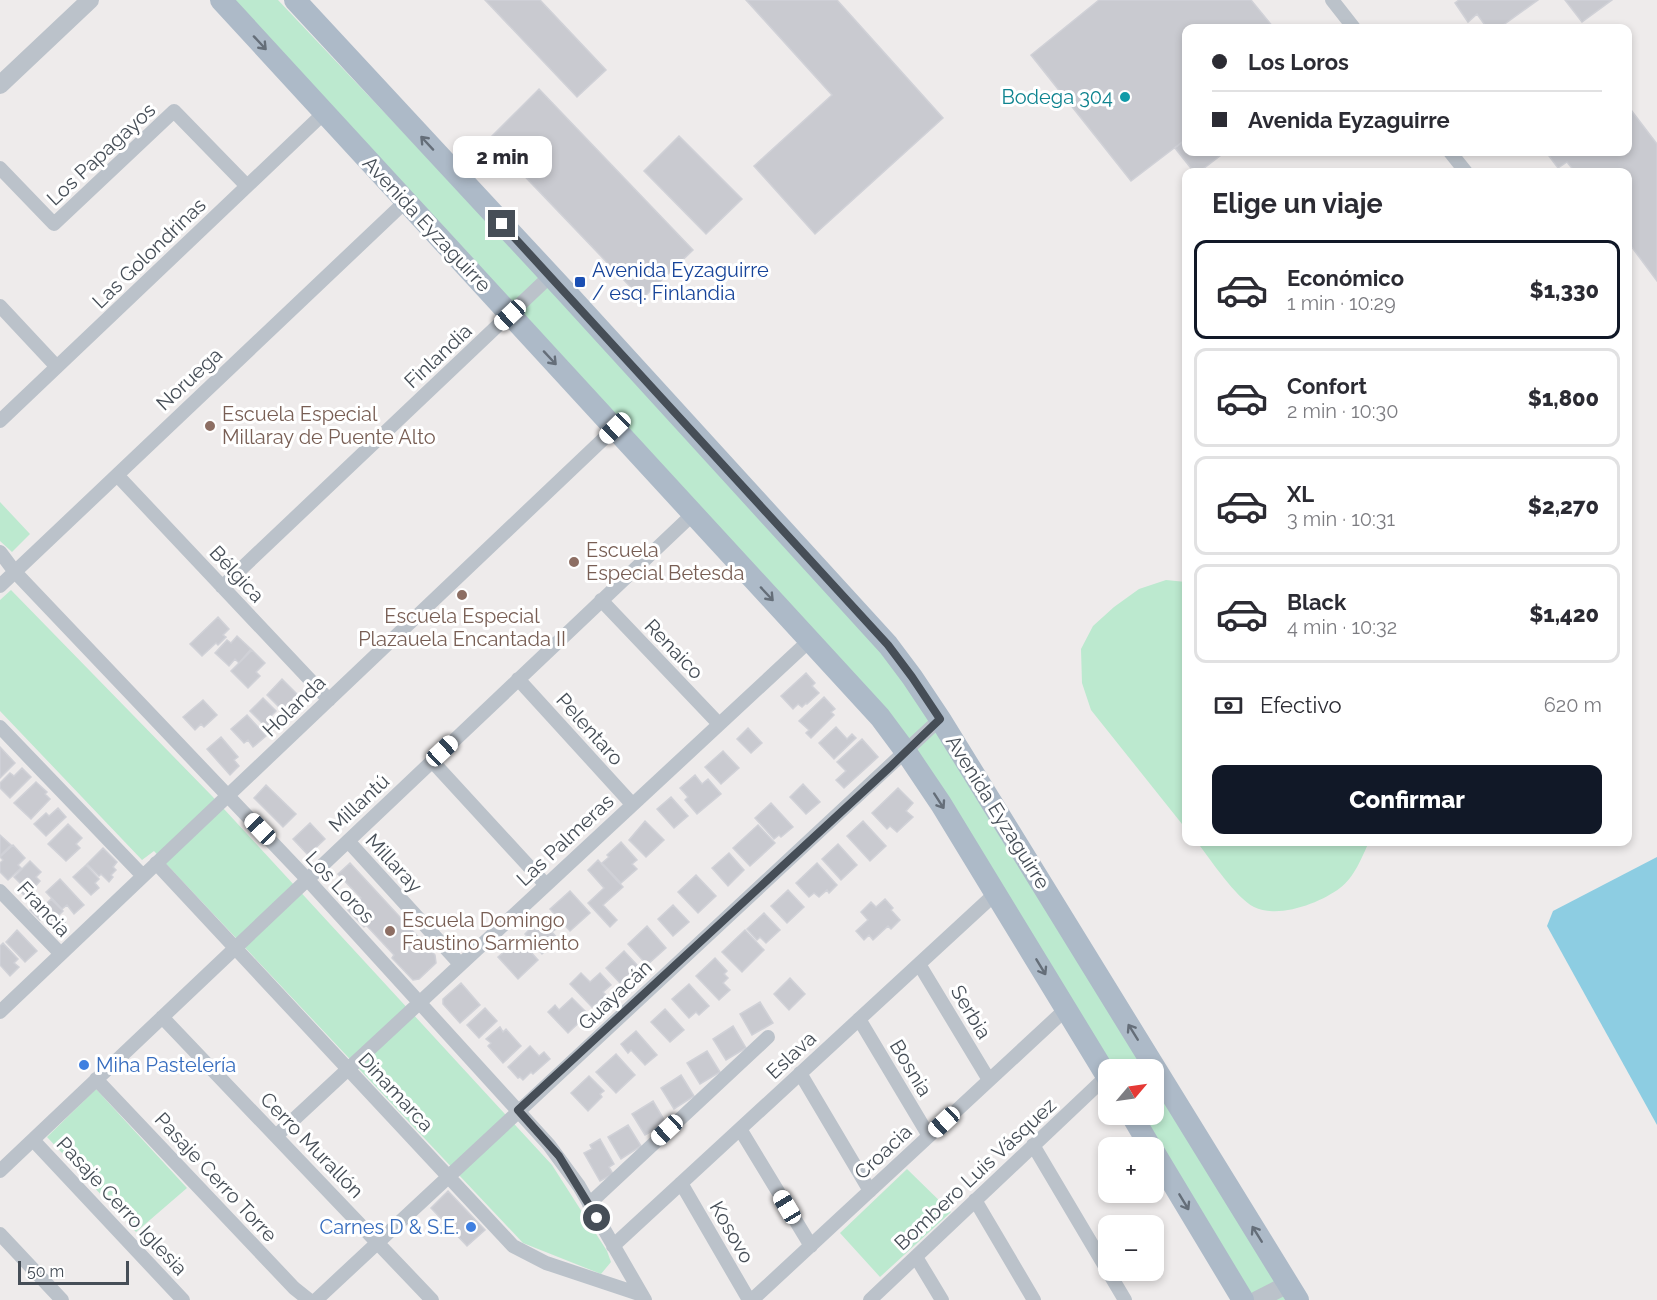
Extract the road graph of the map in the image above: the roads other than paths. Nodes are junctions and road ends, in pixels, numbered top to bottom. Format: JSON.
{"nodes":[{"id":1,"x":90,"y":0,"type":"edge"},
{"id":2,"x":220,"y":0,"type":"edge"},
{"id":3,"x":295,"y":0,"type":"edge"},
{"id":4,"x":1332,"y":0,"type":"edge"},
{"id":5,"x":1351,"y":24,"type":"edge"},
{"id":6,"x":0,"y":85,"type":"edge"},
{"id":7,"x":324,"y":113,"type":"junction"},
{"id":8,"x":1453,"y":156,"type":"edge"},
{"id":9,"x":0,"y":168,"type":"edge"},
{"id":10,"x":1463,"y":168,"type":"edge"},
{"id":11,"x":247,"y":186,"type":"junction"},
{"id":12,"x":406,"y":201,"type":"junction"},
{"id":13,"x":550,"y":276,"type":"junction"},
{"id":14,"x":0,"y":306,"type":"edge"},
{"id":15,"x":510,"y":315,"type":"junction"},
{"id":16,"x":57,"y":367,"type":"junction"},
{"id":17,"x":0,"y":421,"type":"edge"},
{"id":18,"x":615,"y":428,"type":"junction"},
{"id":19,"x":117,"y":475,"type":"junction"},
{"id":20,"x":693,"y":513,"type":"junction"},
{"id":21,"x":0,"y":552,"type":"edge"},
{"id":22,"x":15,"y":572,"type":"junction"},
{"id":23,"x":0,"y":586,"type":"edge"},
{"id":24,"x":222,"y":587,"type":"junction"},
{"id":25,"x":602,"y":600,"type":"junction"},
{"id":26,"x":810,"y":640,"type":"junction"},
{"id":27,"x":518,"y":679,"type":"junction"},
{"id":28,"x":329,"y":700,"type":"junction"},
{"id":29,"x":940,"y":719,"type":"junction"},
{"id":30,"x":719,"y":724,"type":"junction"},
{"id":31,"x":0,"y":727,"type":"edge"},
{"id":32,"x":906,"y":752,"type":"junction"},
{"id":33,"x":432,"y":761,"type":"junction"},
{"id":34,"x":228,"y":796,"type":"junction"},
{"id":35,"x":632,"y":804,"type":"junction"},
{"id":36,"x":348,"y":841,"type":"junction"},
{"id":37,"x":156,"y":863,"type":"junction"},
{"id":38,"x":143,"y":876,"type":"junction"},
{"id":39,"x":307,"y":879,"type":"junction"},
{"id":40,"x":546,"y":885,"type":"junction"},
{"id":41,"x":0,"y":891,"type":"edge"},
{"id":42,"x":996,"y":893,"type":"junction"},
{"id":43,"x":235,"y":948,"type":"junction"},
{"id":44,"x":61,"y":954,"type":"junction"},
{"id":45,"x":460,"y":964,"type":"junction"},
{"id":46,"x":919,"y":964,"type":"junction"},
{"id":47,"x":419,"y":1002,"type":"junction"},
{"id":48,"x":1066,"y":1009,"type":"junction"},
{"id":49,"x":0,"y":1012,"type":"edge"},
{"id":50,"x":162,"y":1017,"type":"junction"},
{"id":51,"x":859,"y":1019,"type":"junction"},
{"id":52,"x":768,"y":1037,"type":"dead end"},
{"id":53,"x":1098,"y":1061,"type":"edge"},
{"id":54,"x":347,"y":1068,"type":"junction"},
{"id":55,"x":800,"y":1073,"type":"junction"},
{"id":56,"x":96,"y":1079,"type":"junction"},
{"id":57,"x":989,"y":1080,"type":"junction"},
{"id":58,"x":1098,"y":1086,"type":"edge"},
{"id":59,"x":518,"y":1110,"type":"junction"},
{"id":60,"x":740,"y":1129,"type":"junction"},
{"id":61,"x":276,"y":1136,"type":"junction"},
{"id":62,"x":929,"y":1136,"type":"junction"},
{"id":63,"x":33,"y":1140,"type":"junction"},
{"id":64,"x":1033,"y":1146,"type":"junction"},
{"id":65,"x":1164,"y":1168,"type":"edge"},
{"id":66,"x":0,"y":1171,"type":"edge"},
{"id":67,"x":447,"y":1176,"type":"junction"},
{"id":68,"x":681,"y":1184,"type":"junction"},
{"id":69,"x":870,"y":1191,"type":"junction"},
{"id":70,"x":975,"y":1200,"type":"junction"},
{"id":71,"x":589,"y":1204,"type":"junction"},
{"id":72,"x":0,"y":1234,"type":"edge"},
{"id":73,"x":377,"y":1242,"type":"junction"},
{"id":74,"x":613,"y":1246,"type":"junction"},
{"id":75,"x":811,"y":1246,"type":"junction"},
{"id":76,"x":916,"y":1257,"type":"junction"},
{"id":77,"x":1293,"y":1292,"type":"edge"},
{"id":78,"x":643,"y":1298,"type":"edge"},
{"id":79,"x":62,"y":1300,"type":"edge"},
{"id":80,"x":183,"y":1300,"type":"edge"},
{"id":81,"x":309,"y":1300,"type":"edge"},
{"id":82,"x":316,"y":1300,"type":"edge"},
{"id":83,"x":432,"y":1300,"type":"edge"},
{"id":84,"x":751,"y":1300,"type":"edge"},
{"id":85,"x":870,"y":1300,"type":"edge"},
{"id":86,"x":942,"y":1300,"type":"edge"},
{"id":87,"x":1034,"y":1300,"type":"edge"},
{"id":88,"x":1125,"y":1300,"type":"edge"},
{"id":89,"x":1244,"y":1300,"type":"edge"},
{"id":90,"x":1257,"y":1300,"type":"edge"}],
"edges":[{"from":1,"to":6,"type":"street"},
{"from":2,"to":7,"type":"main road","name":"Avenida Eyzaguirre","one_way":true},
{"from":13,"to":3,"type":"main road","name":"Avenida Eyzaguirre","one_way":true},
{"from":4,"to":5,"type":"street"},
{"from":7,"to":11,"type":"street","name":"Las Golondrinas"},
{"from":7,"to":12,"type":"main road","name":"Avenida Eyzaguirre"},
{"from":8,"to":10,"type":"street"},
{"from":9,"to":11,"type":"street","name":"Los Papagayos"},
{"from":11,"to":16,"type":"street","name":"Las Golondrinas"},
{"from":12,"to":15,"type":"main road","name":"Avenida Eyzaguirre"},
{"from":12,"to":19,"type":"street","name":"Noruega"},
{"from":13,"to":15,"type":"street","name":"Finlandia"},
{"from":13,"to":29,"type":"main road","name":"Avenida Eyzaguirre"},
{"from":14,"to":16,"type":"street"},
{"from":15,"to":18,"type":"main road","name":"Avenida Eyzaguirre","one_way":true},
{"from":15,"to":24,"type":"street","name":"Finlandia"},
{"from":16,"to":17,"type":"street","name":"Las Golondrinas"},
{"from":18,"to":20,"type":"main road","name":"Avenida Eyzaguirre"},
{"from":18,"to":28,"type":"street","name":"Holanda"},
{"from":19,"to":22,"type":"street","name":"Noruega"},
{"from":19,"to":24,"type":"street","name":"Bélgica"},
{"from":20,"to":25,"type":"street","name":"Millantú"},
{"from":20,"to":26,"type":"main road","name":"Avenida Eyzaguirre","one_way":true},
{"from":21,"to":22,"type":"street","name":"Los Loros"},
{"from":22,"to":23,"type":"street","name":"Noruega"},
{"from":22,"to":34,"type":"street","name":"Los Loros"},
{"from":24,"to":28,"type":"street","name":"Bélgica"},
{"from":25,"to":27,"type":"street","name":"Millantú"},
{"from":25,"to":30,"type":"street","name":"Renaico"},
{"from":26,"to":30,"type":"street","name":"Las Palmeras"},
{"from":26,"to":32,"type":"main road","name":"Avenida Eyzaguirre"},
{"from":27,"to":33,"type":"street","name":"Millantú"},
{"from":27,"to":35,"type":"street","name":"Pelentaro"},
{"from":28,"to":34,"type":"street","name":"Holanda"},
{"from":29,"to":32,"type":"street","name":"Guayacán"},
{"from":77,"to":29,"type":"main road","name":"Avenida Eyzaguirre","one_way":true},
{"from":30,"to":35,"type":"street","name":"Las Palmeras"},
{"from":31,"to":38,"type":"street"},
{"from":32,"to":42,"type":"main road","name":"Avenida Eyzaguirre","one_way":true},
{"from":32,"to":59,"type":"street","name":"Guayacán"},
{"from":33,"to":36,"type":"street","name":"Millantú"},
{"from":33,"to":40,"type":"street"},
{"from":34,"to":37,"type":"street","name":"Holanda"},
{"from":34,"to":39,"type":"street","name":"Los Loros"},
{"from":35,"to":40,"type":"street","name":"Las Palmeras"},
{"from":36,"to":39,"type":"street","name":"Millantú"},
{"from":36,"to":45,"type":"street","name":"Millaray"},
{"from":37,"to":38,"type":"street","name":"Holanda"},
{"from":37,"to":43,"type":"street","name":"Dinamarca"},
{"from":38,"to":44,"type":"street","name":"Holanda"},
{"from":39,"to":43,"type":"street","name":"Millantú"},
{"from":39,"to":47,"type":"street","name":"Los Loros"},
{"from":40,"to":45,"type":"street","name":"Las Palmeras"},
{"from":41,"to":44,"type":"street","name":"Francia"},
{"from":42,"to":46,"type":"street","name":"Eslava"},
{"from":42,"to":48,"type":"main road","name":"Avenida Eyzaguirre","one_way":true},
{"from":43,"to":50,"type":"street","name":"Millantú"},
{"from":43,"to":54,"type":"street","name":"Dinamarca"},
{"from":44,"to":49,"type":"street","name":"Holanda"},
{"from":45,"to":47,"type":"street","name":"Las Palmeras"},
{"from":46,"to":51,"type":"street","name":"Eslava"},
{"from":46,"to":57,"type":"street","name":"Serbia"},
{"from":47,"to":54,"type":"street","name":"Las Palmeras"},
{"from":47,"to":59,"type":"street","name":"Los Loros"},
{"from":48,"to":53,"type":"main road","name":"Avenida Eyzaguirre"},
{"from":48,"to":57,"type":"street","name":"Croacia"},
{"from":50,"to":56,"type":"street","name":"Millantú"},
{"from":50,"to":61,"type":"street","name":"Cerro Murallón"},
{"from":51,"to":55,"type":"street","name":"Eslava"},
{"from":51,"to":62,"type":"street","name":"Bosnia"},
{"from":52,"to":71,"type":"street"},
{"from":54,"to":61,"type":"street","name":"Las Palmeras"},
{"from":54,"to":67,"type":"street","name":"Dinamarca"},
{"from":55,"to":60,"type":"street","name":"Eslava"},
{"from":55,"to":69,"type":"street"},
{"from":56,"to":63,"type":"street","name":"Millantú"},
{"from":56,"to":81,"type":"street","name":"Pasaje Cerro Torre"},
{"from":57,"to":62,"type":"street","name":"Croacia"},
{"from":58,"to":64,"type":"street","name":"Bombero Luis Vásquez"},
{"from":59,"to":67,"type":"street","name":"Guayacán"},
{"from":59,"to":71,"type":"street","name":"Los Loros"},
{"from":60,"to":68,"type":"street","name":"Eslava"},
{"from":60,"to":75,"type":"street"},
{"from":61,"to":73,"type":"street","name":"Cerro Murallón"},
{"from":62,"to":69,"type":"street","name":"Croacia"},
{"from":63,"to":66,"type":"street","name":"Millantú"},
{"from":63,"to":80,"type":"street","name":"Pasaje Cerro Iglesia"},
{"from":64,"to":70,"type":"street","name":"Bombero Luis Vásquez"},
{"from":64,"to":88,"type":"street"},
{"from":65,"to":89,"type":"main road","one_way":true},
{"from":67,"to":73,"type":"street","name":"Guayacán"},
{"from":67,"to":78,"type":"street","name":"Dinamarca"},
{"from":68,"to":74,"type":"street","name":"Eslava"},
{"from":68,"to":84,"type":"street","name":"Kosovo"},
{"from":69,"to":75,"type":"street","name":"Croacia"},
{"from":70,"to":76,"type":"street","name":"Bombero Luis Vásquez"},
{"from":70,"to":87,"type":"street"},
{"from":71,"to":74,"type":"street","name":"Los Loros"},
{"from":72,"to":79,"type":"street"},
{"from":73,"to":82,"type":"street","name":"Guayacán"},
{"from":73,"to":83,"type":"street","name":"Cerro Murallón"},
{"from":74,"to":78,"type":"street","name":"Los Loros"},
{"from":75,"to":84,"type":"street","name":"Croacia"},
{"from":76,"to":85,"type":"street","name":"Bombero Luis Vásquez"},
{"from":76,"to":86,"type":"street"},
{"from":77,"to":90,"type":"street"}]}
